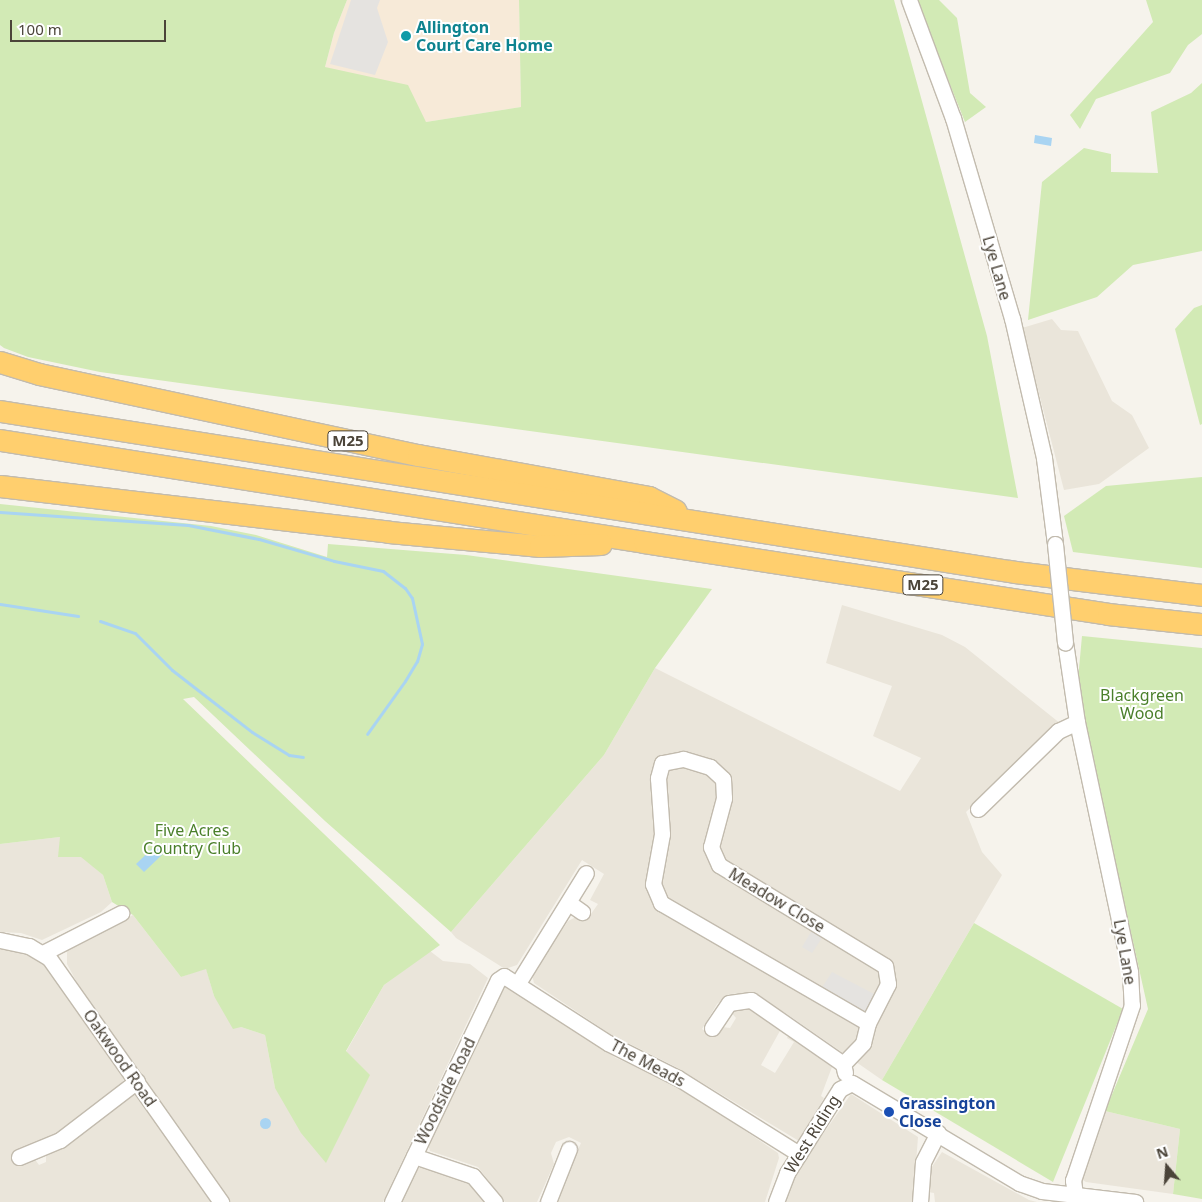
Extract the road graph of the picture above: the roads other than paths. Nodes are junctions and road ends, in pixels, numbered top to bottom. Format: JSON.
{"nodes":[{"id":1,"x":909,"y":0,"type":"edge"},
{"id":2,"x":0,"y":362,"type":"edge"},
{"id":3,"x":0,"y":411,"type":"edge"},
{"id":4,"x":0,"y":440,"type":"edge"},
{"id":5,"x":0,"y":486,"type":"edge"},
{"id":6,"x":694,"y":520,"type":"junction"},
{"id":7,"x":644,"y":542,"type":"junction"},
{"id":8,"x":1202,"y":594,"type":"edge"},
{"id":9,"x":1202,"y":624,"type":"edge"},
{"id":10,"x":1077,"y":722,"type":"junction"},
{"id":11,"x":978,"y":809,"type":"dead end"},
{"id":12,"x":586,"y":873,"type":"dead end"},
{"id":13,"x":121,"y":913,"type":"dead end"},
{"id":14,"x":0,"y":940,"type":"edge"},
{"id":15,"x":43,"y":953,"type":"junction"},
{"id":16,"x":498,"y":980,"type":"joint"},
{"id":17,"x":518,"y":983,"type":"junction"},
{"id":18,"x":868,"y":1023,"type":"junction"},
{"id":19,"x":712,"y":1028,"type":"dead end"},
{"id":20,"x":843,"y":1064,"type":"junction"},
{"id":21,"x":137,"y":1081,"type":"junction"},
{"id":22,"x":847,"y":1084,"type":"junction"},
{"id":23,"x":938,"y":1134,"type":"junction"},
{"id":24,"x":569,"y":1149,"type":"dead end"},
{"id":25,"x":799,"y":1154,"type":"junction"},
{"id":26,"x":414,"y":1156,"type":"junction"},
{"id":27,"x":19,"y":1157,"type":"dead end"},
{"id":28,"x":1075,"y":1198,"type":"edge"},
{"id":29,"x":220,"y":1202,"type":"edge"},
{"id":30,"x":392,"y":1202,"type":"edge"},
{"id":31,"x":495,"y":1202,"type":"edge"},
{"id":32,"x":548,"y":1202,"type":"edge"},
{"id":33,"x":776,"y":1202,"type":"edge"},
{"id":34,"x":920,"y":1202,"type":"edge"},
{"id":35,"x":1135,"y":1202,"type":"edge"}],
"edges":[{"from":1,"to":10,"type":"street","name":"Lye Lane","bridge":true},
{"from":2,"to":6,"type":"highway","number":"M25"},
{"from":3,"to":6,"type":"highway","number":"M25"},
{"from":4,"to":7,"type":"highway","number":"M25"},
{"from":5,"to":7,"type":"highway","number":"M25"},
{"from":6,"to":8,"type":"highway","number":"M25"},
{"from":7,"to":9,"type":"highway","number":"M25"},
{"from":10,"to":11,"type":"street"},
{"from":10,"to":28,"type":"street","name":"Lye Lane"},
{"from":12,"to":17,"type":"street"},
{"from":13,"to":15,"type":"street"},
{"from":14,"to":15,"type":"street"},
{"from":15,"to":21,"type":"street","name":"Oakwood Road"},
{"from":16,"to":17,"type":"street","name":"The Meads"},
{"from":16,"to":26,"type":"street","name":"Woodside Road"},
{"from":17,"to":25,"type":"street","name":"The Meads"},
{"from":18,"to":18,"type":"street","name":"Meadow Close"},
{"from":18,"to":20,"type":"street","name":"Meadow Close"},
{"from":19,"to":20,"type":"street"},
{"from":20,"to":22,"type":"street"},
{"from":21,"to":27,"type":"street"},
{"from":21,"to":29,"type":"street","name":"Oakwood Road"},
{"from":22,"to":23,"type":"street","name":"West Riding"},
{"from":22,"to":25,"type":"street","name":"West Riding"},
{"from":23,"to":28,"type":"street","name":"West Riding"},
{"from":23,"to":34,"type":"street"},
{"from":24,"to":32,"type":"street"},
{"from":25,"to":33,"type":"street","name":"West Riding"},
{"from":26,"to":30,"type":"street","name":"Woodside Road"},
{"from":26,"to":31,"type":"street"},
{"from":28,"to":35,"type":"street"}]}
